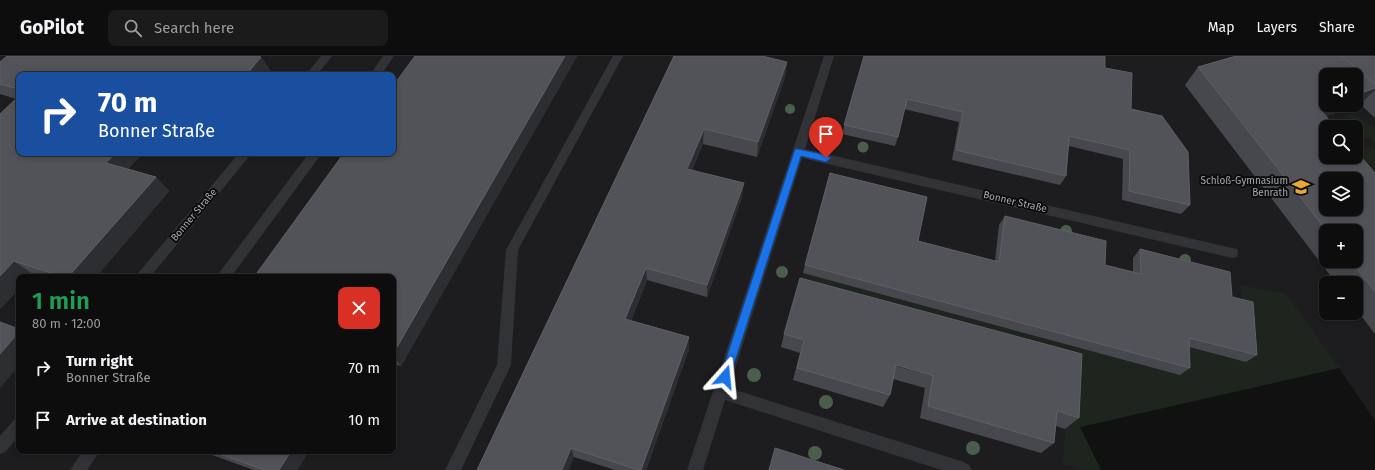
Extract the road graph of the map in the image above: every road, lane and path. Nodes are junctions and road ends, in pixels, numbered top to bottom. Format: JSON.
{"nodes":[{"id":1,"x":327,"y":56,"type":"edge"},
{"id":2,"x":389,"y":56,"type":"edge"},
{"id":3,"x":618,"y":56,"type":"edge"},
{"id":4,"x":829,"y":56,"type":"edge"},
{"id":5,"x":314,"y":72,"type":"edge"},
{"id":6,"x":377,"y":72,"type":"edge"},
{"id":7,"x":798,"y":152,"type":"junction"},
{"id":8,"x":243,"y":156,"type":"edge"},
{"id":9,"x":314,"y":156,"type":"edge"},
{"id":10,"x":1232,"y":253,"type":"dead end"},
{"id":11,"x":145,"y":274,"type":"edge"},
{"id":12,"x":225,"y":274,"type":"edge"},
{"id":13,"x":720,"y":392,"type":"junction"},
{"id":14,"x":16,"y":428,"type":"edge"},
{"id":15,"x":0,"y":447,"type":"edge"},
{"id":16,"x":90,"y":454,"type":"edge"},
{"id":17,"x":78,"y":470,"type":"edge"},
{"id":18,"x":453,"y":470,"type":"edge"},
{"id":19,"x":695,"y":470,"type":"edge"},
{"id":20,"x":964,"y":470,"type":"edge"}],
"edges":[{"from":1,"to":5,"type":"lane"},
{"from":2,"to":6,"type":"lane"},
{"from":3,"to":18,"type":"lane"},
{"from":4,"to":7,"type":"lane"},
{"from":7,"to":10,"type":"lane","name":"Bonner Straße"},
{"from":7,"to":13,"type":"lane"},
{"from":8,"to":11,"type":"lane","name":"Bonner Straße"},
{"from":9,"to":12,"type":"lane"},
{"from":13,"to":19,"type":"lane"},
{"from":13,"to":20,"type":"lane"},
{"from":14,"to":15,"type":"lane"},
{"from":16,"to":17,"type":"lane"}]}
